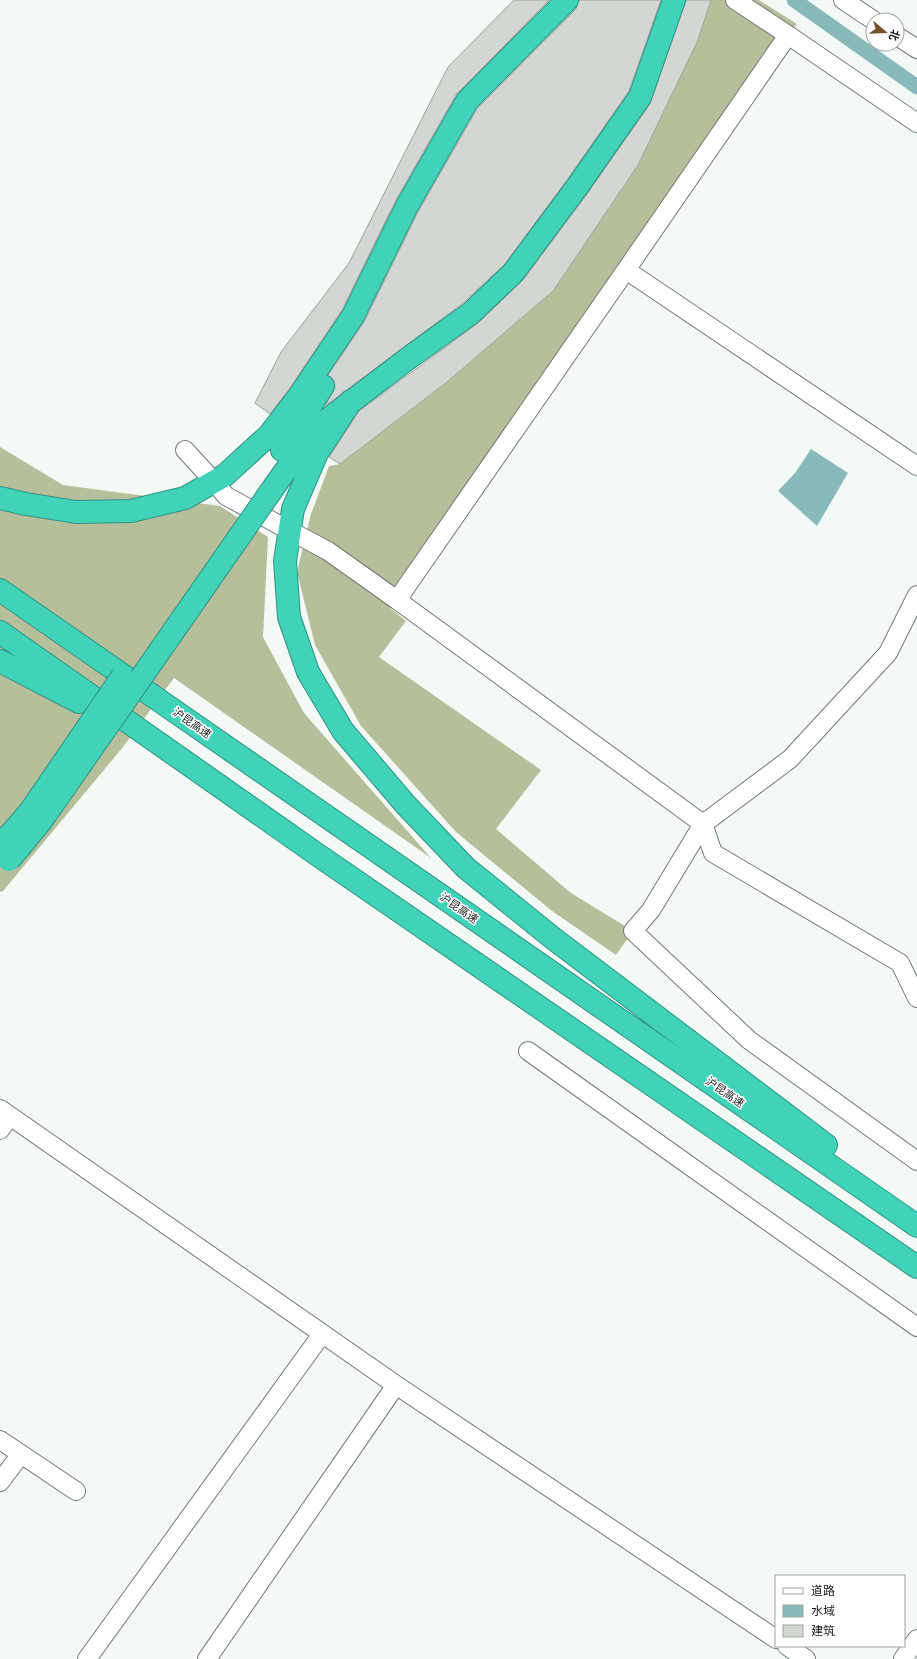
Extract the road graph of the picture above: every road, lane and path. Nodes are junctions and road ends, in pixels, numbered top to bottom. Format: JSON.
{"nodes":[{"id":1,"x":567,"y":0,"type":"edge"},
{"id":2,"x":674,"y":0,"type":"edge"},
{"id":3,"x":735,"y":0,"type":"edge"},
{"id":4,"x":843,"y":0,"type":"edge"},
{"id":5,"x":865,"y":15,"type":"edge"},
{"id":6,"x":788,"y":35,"type":"junction"},
{"id":7,"x":905,"y":41,"type":"edge"},
{"id":8,"x":917,"y":49,"type":"edge"},
{"id":9,"x":917,"y":123,"type":"edge"},
{"id":10,"x":626,"y":270,"type":"junction"},
{"id":11,"x":353,"y":316,"type":"junction"},
{"id":12,"x":351,"y":401,"type":"junction"},
{"id":13,"x":186,"y":450,"type":"dead end"},
{"id":14,"x":917,"y":466,"type":"edge"},
{"id":15,"x":208,"y":475,"type":"dead end"},
{"id":16,"x":264,"y":488,"type":"junction"},
{"id":17,"x":220,"y":489,"type":"dead end"},
{"id":18,"x":0,"y":498,"type":"edge"},
{"id":19,"x":282,"y":526,"type":"dead end"},
{"id":20,"x":298,"y":535,"type":"dead end"},
{"id":21,"x":0,"y":590,"type":"edge"},
{"id":22,"x":917,"y":595,"type":"edge"},
{"id":23,"x":397,"y":600,"type":"junction"},
{"id":24,"x":0,"y":632,"type":"edge"},
{"id":25,"x":0,"y":661,"type":"edge"},
{"id":26,"x":152,"y":740,"type":"junction"},
{"id":27,"x":703,"y":824,"type":"junction"},
{"id":28,"x":3,"y":857,"type":"edge"},
{"id":29,"x":917,"y":998,"type":"edge"},
{"id":30,"x":528,"y":1051,"type":"dead end"},
{"id":31,"x":3,"y":1118,"type":"edge"},
{"id":32,"x":917,"y":1161,"type":"edge"},
{"id":33,"x":917,"y":1213,"type":"edge"},
{"id":34,"x":917,"y":1226,"type":"edge"},
{"id":35,"x":917,"y":1267,"type":"edge"},
{"id":36,"x":917,"y":1327,"type":"edge"},
{"id":37,"x":322,"y":1334,"type":"junction"},
{"id":38,"x":396,"y":1385,"type":"junction"},
{"id":39,"x":0,"y":1440,"type":"edge"},
{"id":40,"x":21,"y":1454,"type":"junction"},
{"id":41,"x":0,"y":1482,"type":"edge"},
{"id":42,"x":76,"y":1491,"type":"dead end"},
{"id":43,"x":775,"y":1638,"type":"edge"},
{"id":44,"x":917,"y":1639,"type":"edge"},
{"id":45,"x":788,"y":1647,"type":"edge"},
{"id":46,"x":87,"y":1659,"type":"edge"},
{"id":47,"x":207,"y":1659,"type":"edge"},
{"id":48,"x":806,"y":1659,"type":"edge"},
{"id":49,"x":903,"y":1659,"type":"edge"}],
"edges":[{"from":1,"to":11,"type":"highway"},
{"from":2,"to":12,"type":"highway"},
{"from":3,"to":6,"type":"street"},
{"from":4,"to":5,"type":"street"},
{"from":6,"to":9,"type":"street"},
{"from":6,"to":10,"type":"street"},
{"from":7,"to":8,"type":"street"},
{"from":10,"to":14,"type":"street"},
{"from":10,"to":23,"type":"street"},
{"from":11,"to":16,"type":"highway"},
{"from":11,"to":18,"type":"highway"},
{"from":12,"to":16,"type":"highway"},
{"from":12,"to":33,"type":"highway"},
{"from":13,"to":15,"type":"street"},
{"from":16,"to":28,"type":"highway","bridge":true},
{"from":17,"to":19,"type":"street"},
{"from":20,"to":23,"type":"street"},
{"from":21,"to":34,"type":"highway","name":"沪昆高速"},
{"from":22,"to":27,"type":"street"},
{"from":23,"to":27,"type":"street"},
{"from":24,"to":26,"type":"highway"},
{"from":25,"to":26,"type":"highway"},
{"from":26,"to":35,"type":"highway"},
{"from":27,"to":29,"type":"street"},
{"from":27,"to":32,"type":"street"},
{"from":30,"to":36,"type":"street"},
{"from":31,"to":37,"type":"street"},
{"from":37,"to":38,"type":"street"},
{"from":37,"to":46,"type":"street"},
{"from":38,"to":43,"type":"street"},
{"from":38,"to":47,"type":"street"},
{"from":39,"to":40,"type":"street"},
{"from":40,"to":41,"type":"street"},
{"from":40,"to":42,"type":"street"},
{"from":44,"to":49,"type":"street"},
{"from":45,"to":48,"type":"street"}]}
